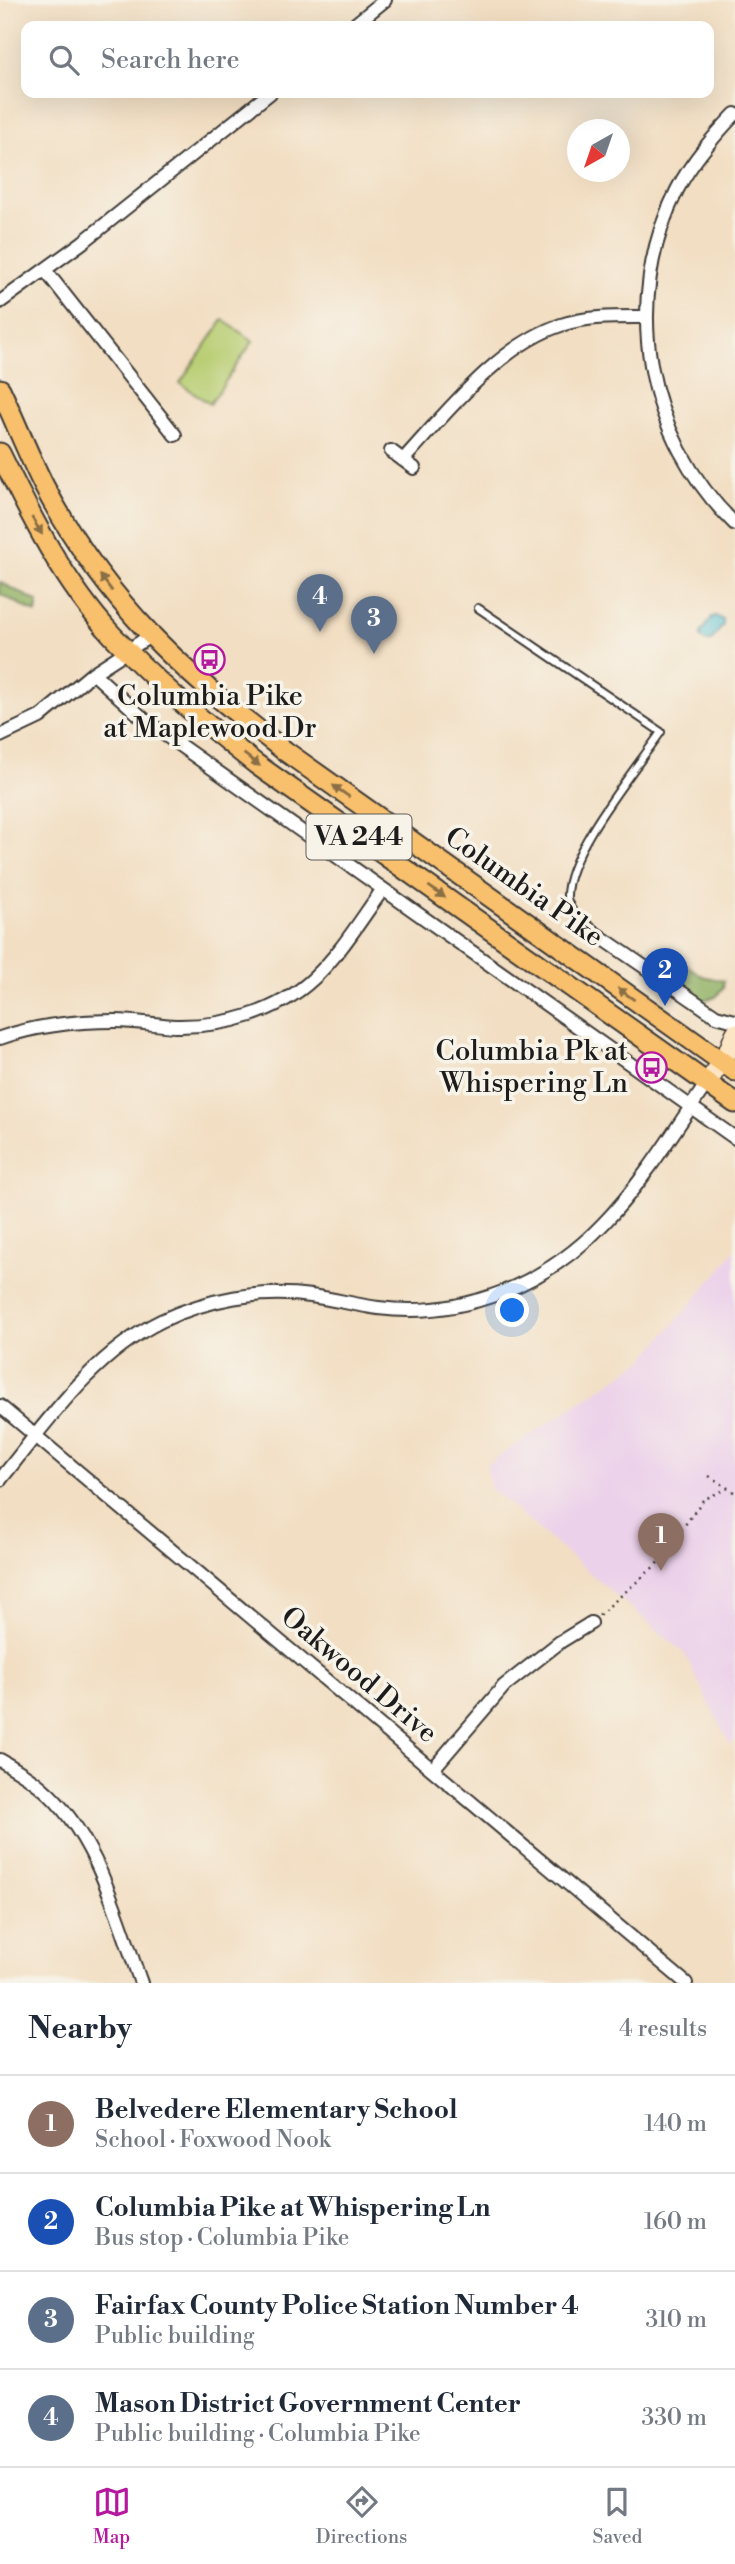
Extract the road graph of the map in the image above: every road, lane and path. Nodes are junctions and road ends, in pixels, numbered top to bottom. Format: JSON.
{"nodes":[{"id":1,"x":385,"y":0,"type":"edge"},
{"id":2,"x":359,"y":21,"type":"edge"},
{"id":3,"x":264,"y":98,"type":"edge"},
{"id":4,"x":735,"y":114,"type":"edge"},
{"id":5,"x":45,"y":270,"type":"junction"},
{"id":6,"x":0,"y":302,"type":"edge"},
{"id":7,"x":646,"y":317,"type":"junction"},
{"id":8,"x":0,"y":389,"type":"edge"},
{"id":9,"x":175,"y":435,"type":"dead end"},
{"id":10,"x":391,"y":452,"type":"dead end"},
{"id":11,"x":0,"y":453,"type":"edge"},
{"id":12,"x":735,"y":524,"type":"edge"},
{"id":13,"x":478,"y":608,"type":"dead end"},
{"id":14,"x":150,"y":636,"type":"junction"},
{"id":15,"x":127,"y":650,"type":"junction"},
{"id":16,"x":93,"y":673,"type":"junction"},
{"id":17,"x":0,"y":736,"type":"edge"},
{"id":18,"x":383,"y":889,"type":"junction"},
{"id":19,"x":579,"y":922,"type":"joint"},
{"id":20,"x":735,"y":1021,"type":"edge"},
{"id":21,"x":735,"y":1032,"type":"edge"},
{"id":22,"x":0,"y":1038,"type":"edge"},
{"id":23,"x":728,"y":1066,"type":"edge"},
{"id":24,"x":707,"y":1083,"type":"junction"},
{"id":25,"x":735,"y":1103,"type":"edge"},
{"id":26,"x":690,"y":1107,"type":"junction"},
{"id":27,"x":735,"y":1138,"type":"edge"},
{"id":28,"x":0,"y":1406,"type":"edge"},
{"id":29,"x":36,"y":1436,"type":"junction"},
{"id":30,"x":709,"y":1476,"type":"dead end"},
{"id":31,"x":0,"y":1480,"type":"edge"},
{"id":32,"x":728,"y":1488,"type":"junction"},
{"id":33,"x":735,"y":1493,"type":"edge"},
{"id":34,"x":612,"y":1603,"type":"dead end"},
{"id":35,"x":591,"y":1623,"type":"dead end"},
{"id":36,"x":0,"y":1760,"type":"edge"},
{"id":37,"x":433,"y":1769,"type":"junction"},
{"id":38,"x":141,"y":1983,"type":"edge"},
{"id":39,"x":686,"y":1983,"type":"edge"}],
"edges":[{"from":1,"to":2,"type":"street"},
{"from":3,"to":5,"type":"street"},
{"from":4,"to":7,"type":"street"},
{"from":5,"to":6,"type":"street"},
{"from":5,"to":9,"type":"street"},
{"from":7,"to":10,"type":"street"},
{"from":7,"to":12,"type":"street"},
{"from":14,"to":8,"type":"main road","name":"Columbia Pike","number":"VA 244","one_way":true},
{"from":11,"to":15,"type":"main road","name":"Columbia Pike","number":"VA 244","one_way":true},
{"from":13,"to":19,"type":"lane"},
{"from":14,"to":15,"type":"street"},
{"from":23,"to":14,"type":"main road","name":"Columbia Pike","number":"VA 244","one_way":true},
{"from":15,"to":16,"type":"street"},
{"from":15,"to":24,"type":"main road","name":"Columbia Pike","number":"VA 244","one_way":true},
{"from":16,"to":17,"type":"street"},
{"from":16,"to":18,"type":"street"},
{"from":18,"to":22,"type":"street"},
{"from":18,"to":26,"type":"street"},
{"from":19,"to":20,"type":"street"},
{"from":21,"to":23,"type":"street"},
{"from":23,"to":24,"type":"street"},
{"from":24,"to":25,"type":"main road","name":"Columbia Pike","number":"VA 244"},
{"from":24,"to":26,"type":"street"},
{"from":26,"to":27,"type":"street"},
{"from":26,"to":29,"type":"street"},
{"from":28,"to":29,"type":"street","name":"Oakwood Drive"},
{"from":29,"to":31,"type":"street"},
{"from":29,"to":37,"type":"street","name":"Oakwood Drive"},
{"from":30,"to":32,"type":"path"},
{"from":32,"to":33,"type":"path"},
{"from":32,"to":34,"type":"path"},
{"from":35,"to":37,"type":"street"},
{"from":36,"to":38,"type":"street"},
{"from":37,"to":39,"type":"street","name":"Oakwood Drive"}]}
